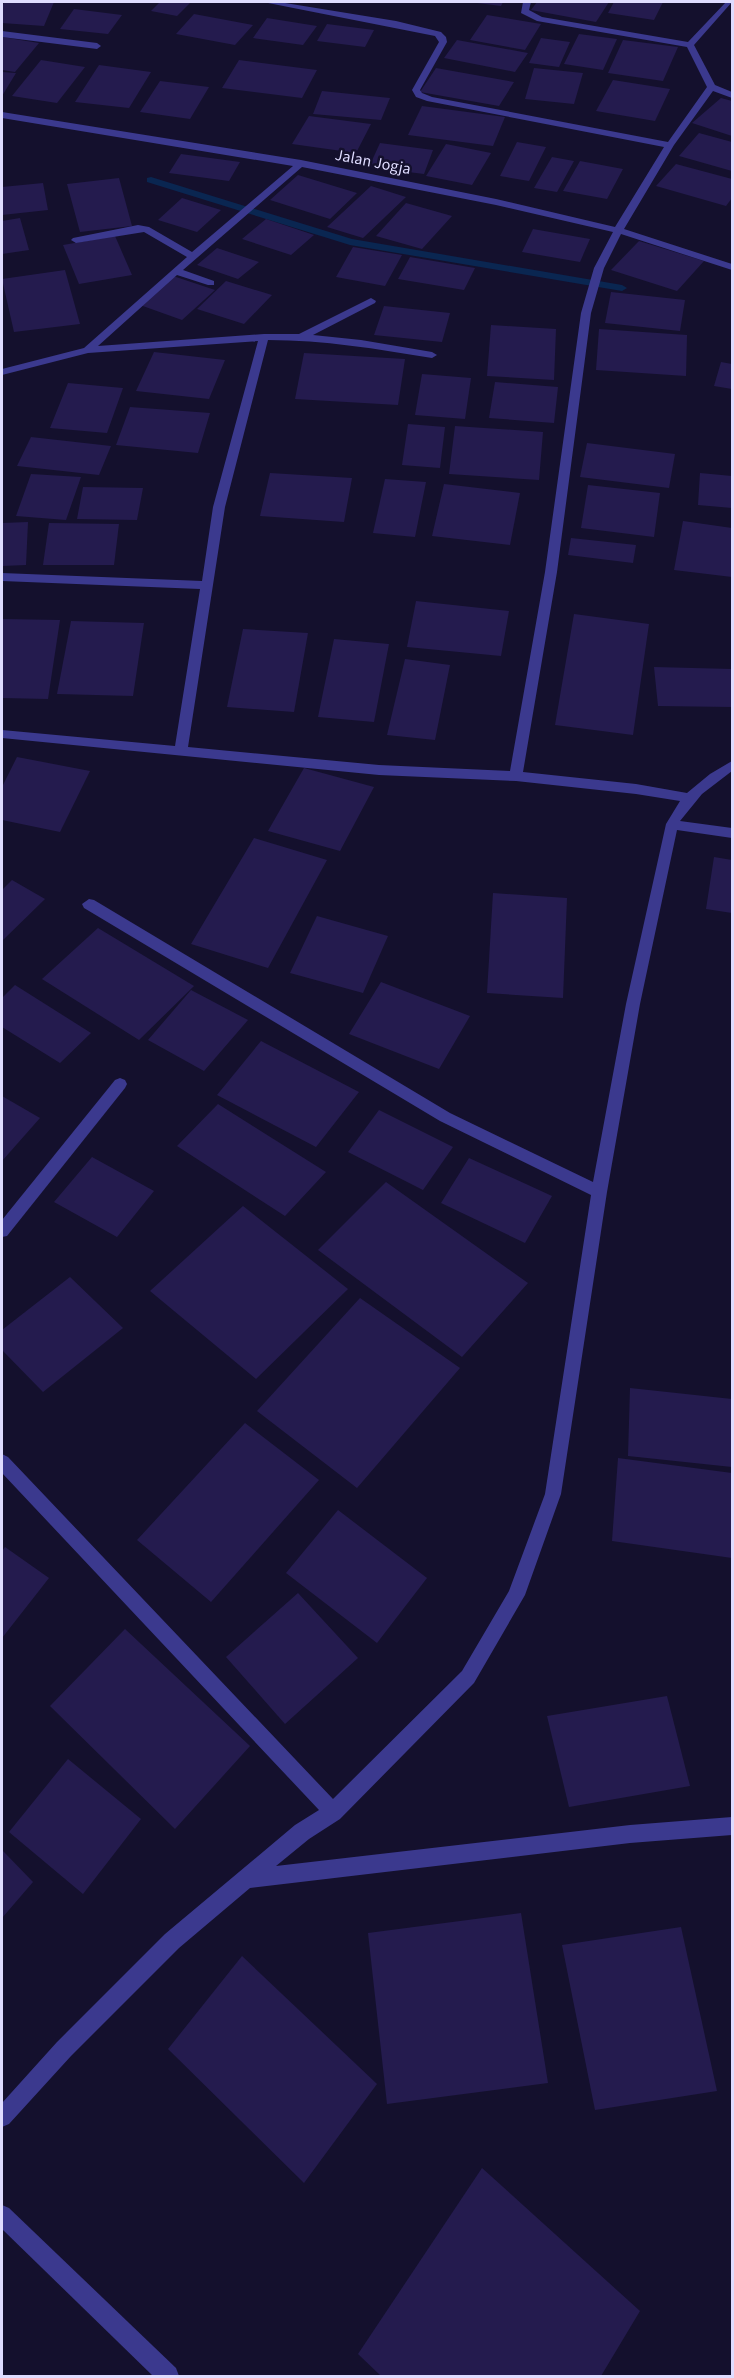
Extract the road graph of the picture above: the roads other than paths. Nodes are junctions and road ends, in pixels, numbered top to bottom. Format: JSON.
{"nodes":[{"id":1,"x":267,"y":2,"type":"edge"},
{"id":2,"x":527,"y":2,"type":"edge"},
{"id":3,"x":730,"y":2,"type":"edge"},
{"id":4,"x":2,"y":34,"type":"edge"},
{"id":5,"x":690,"y":45,"type":"junction"},
{"id":6,"x":97,"y":46,"type":"dead end"},
{"id":7,"x":711,"y":87,"type":"junction"},
{"id":8,"x":732,"y":95,"type":"edge"},
{"id":9,"x":2,"y":115,"type":"edge"},
{"id":10,"x":670,"y":145,"type":"junction"},
{"id":11,"x":301,"y":164,"type":"junction"},
{"id":12,"x":619,"y":229,"type":"junction"},
{"id":13,"x":76,"y":240,"type":"dead end"},
{"id":14,"x":194,"y":257,"type":"junction"},
{"id":15,"x":732,"y":267,"type":"edge"},
{"id":16,"x":176,"y":271,"type":"junction"},
{"id":17,"x":211,"y":283,"type":"dead end"},
{"id":18,"x":371,"y":301,"type":"dead end"},
{"id":19,"x":264,"y":337,"type":"junction"},
{"id":20,"x":301,"y":337,"type":"junction"},
{"id":21,"x":88,"y":350,"type":"junction"},
{"id":22,"x":432,"y":355,"type":"dead end"},
{"id":23,"x":2,"y":372,"type":"edge"},
{"id":24,"x":2,"y":577,"type":"edge"},
{"id":25,"x":207,"y":585,"type":"junction"},
{"id":26,"x":2,"y":734,"type":"edge"},
{"id":27,"x":181,"y":750,"type":"junction"},
{"id":28,"x":732,"y":765,"type":"edge"},
{"id":29,"x":516,"y":776,"type":"junction"},
{"id":30,"x":689,"y":798,"type":"junction"},
{"id":31,"x":672,"y":824,"type":"junction"},
{"id":32,"x":732,"y":833,"type":"edge"},
{"id":33,"x":89,"y":904,"type":"dead end"},
{"id":34,"x":120,"y":1084,"type":"dead end"},
{"id":35,"x":599,"y":1192,"type":"junction"},
{"id":36,"x":2,"y":1231,"type":"edge"},
{"id":37,"x":2,"y":1462,"type":"edge"},
{"id":38,"x":333,"y":1812,"type":"junction"},
{"id":39,"x":732,"y":1826,"type":"edge"},
{"id":40,"x":244,"y":1879,"type":"junction"},
{"id":41,"x":2,"y":2117,"type":"edge"},
{"id":42,"x":2,"y":2215,"type":"edge"},
{"id":43,"x":168,"y":2376,"type":"edge"}],
"edges":[{"from":1,"to":10,"type":"street"},
{"from":2,"to":5,"type":"street"},
{"from":3,"to":5,"type":"street"},
{"from":4,"to":6,"type":"street"},
{"from":5,"to":7,"type":"street"},
{"from":7,"to":8,"type":"street"},
{"from":7,"to":10,"type":"street"},
{"from":9,"to":11,"type":"street","name":"Jalan Jogja"},
{"from":10,"to":12,"type":"street"},
{"from":11,"to":12,"type":"street","name":"Jalan Jogja"},
{"from":11,"to":14,"type":"street"},
{"from":12,"to":15,"type":"street","name":"Jalan Jogja"},
{"from":12,"to":29,"type":"street"},
{"from":13,"to":14,"type":"street"},
{"from":14,"to":16,"type":"street"},
{"from":16,"to":17,"type":"street"},
{"from":16,"to":21,"type":"street"},
{"from":18,"to":20,"type":"street"},
{"from":19,"to":20,"type":"street"},
{"from":19,"to":21,"type":"street"},
{"from":19,"to":25,"type":"street"},
{"from":20,"to":22,"type":"street"},
{"from":21,"to":23,"type":"street"},
{"from":24,"to":25,"type":"street"},
{"from":25,"to":27,"type":"street"},
{"from":26,"to":27,"type":"street"},
{"from":27,"to":29,"type":"street"},
{"from":28,"to":30,"type":"street"},
{"from":29,"to":30,"type":"street"},
{"from":30,"to":31,"type":"street"},
{"from":31,"to":32,"type":"street"},
{"from":31,"to":35,"type":"street"},
{"from":33,"to":35,"type":"street"},
{"from":34,"to":36,"type":"street"},
{"from":35,"to":38,"type":"street"},
{"from":37,"to":38,"type":"street"},
{"from":38,"to":40,"type":"street"},
{"from":39,"to":40,"type":"street"},
{"from":40,"to":41,"type":"street"},
{"from":42,"to":43,"type":"street"}]}
